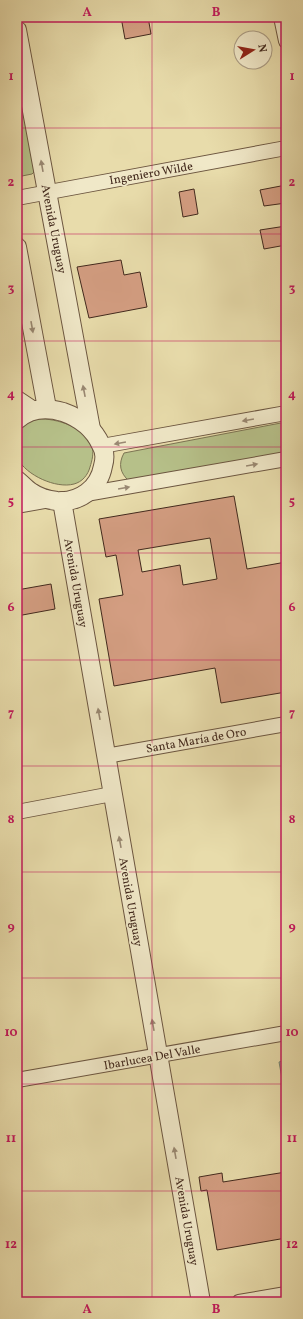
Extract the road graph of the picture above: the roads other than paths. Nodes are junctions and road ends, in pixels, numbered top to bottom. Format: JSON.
{"nodes":[{"id":1,"x":282,"y":17,"type":"edge"},
{"id":2,"x":17,"y":30,"type":"edge"},
{"id":3,"x":286,"y":41,"type":"edge"},
{"id":4,"x":286,"y":148,"type":"edge"},
{"id":5,"x":47,"y":192,"type":"junction"},
{"id":6,"x":17,"y":198,"type":"edge"},
{"id":7,"x":17,"y":247,"type":"edge"},
{"id":8,"x":17,"y":400,"type":"edge"},
{"id":9,"x":39,"y":409,"type":"junction"},
{"id":10,"x":286,"y":413,"type":"edge"},
{"id":11,"x":17,"y":420,"type":"edge"},
{"id":12,"x":91,"y":429,"type":"junction"},
{"id":13,"x":102,"y":446,"type":"junction"},
{"id":14,"x":286,"y":459,"type":"edge"},
{"id":15,"x":17,"y":480,"type":"edge"},
{"id":16,"x":86,"y":494,"type":"junction"},
{"id":17,"x":54,"y":500,"type":"junction"},
{"id":18,"x":17,"y":504,"type":"edge"},
{"id":19,"x":286,"y":724,"type":"edge"},
{"id":20,"x":106,"y":756,"type":"junction"},
{"id":21,"x":112,"y":794,"type":"junction"},
{"id":22,"x":17,"y":812,"type":"edge"},
{"id":23,"x":286,"y":1033,"type":"edge"},
{"id":24,"x":158,"y":1056,"type":"junction"},
{"id":25,"x":17,"y":1080,"type":"edge"},
{"id":26,"x":286,"y":1294,"type":"edge"},
{"id":27,"x":201,"y":1302,"type":"edge"},
{"id":28,"x":239,"y":1302,"type":"edge"}],
"edges":[{"from":1,"to":3,"type":"street"},
{"from":5,"to":2,"type":"street","name":"Avenida Uruguay","one_way":true},
{"from":4,"to":5,"type":"street","name":"Ingeniero Wilde"},
{"from":5,"to":6,"type":"street","name":"Ingeniero Wilde"},
{"from":12,"to":5,"type":"street","name":"Avenida Uruguay","one_way":true},
{"from":7,"to":9,"type":"street","one_way":true},
{"from":8,"to":9,"type":"street"},
{"from":9,"to":11,"type":"street"},
{"from":9,"to":12,"type":"street"},
{"from":10,"to":13,"type":"street","one_way":true},
{"from":12,"to":13,"type":"street"},
{"from":13,"to":16,"type":"street"},
{"from":16,"to":14,"type":"street","one_way":true},
{"from":15,"to":17,"type":"street"},
{"from":16,"to":17,"type":"street"},
{"from":17,"to":18,"type":"street"},
{"from":20,"to":17,"type":"street","name":"Avenida Uruguay","one_way":true},
{"from":19,"to":20,"type":"street","name":"Santa María de Oro"},
{"from":20,"to":21,"type":"street","name":"Avenida Uruguay"},
{"from":21,"to":22,"type":"street"},
{"from":24,"to":21,"type":"street","name":"Avenida Uruguay","one_way":true},
{"from":23,"to":24,"type":"street","name":"Ibarlucea Del Valle"},
{"from":24,"to":25,"type":"street","name":"Ibarlucea Del Valle"},
{"from":27,"to":24,"type":"street","name":"Avenida Uruguay","one_way":true},
{"from":26,"to":28,"type":"street"}]}
